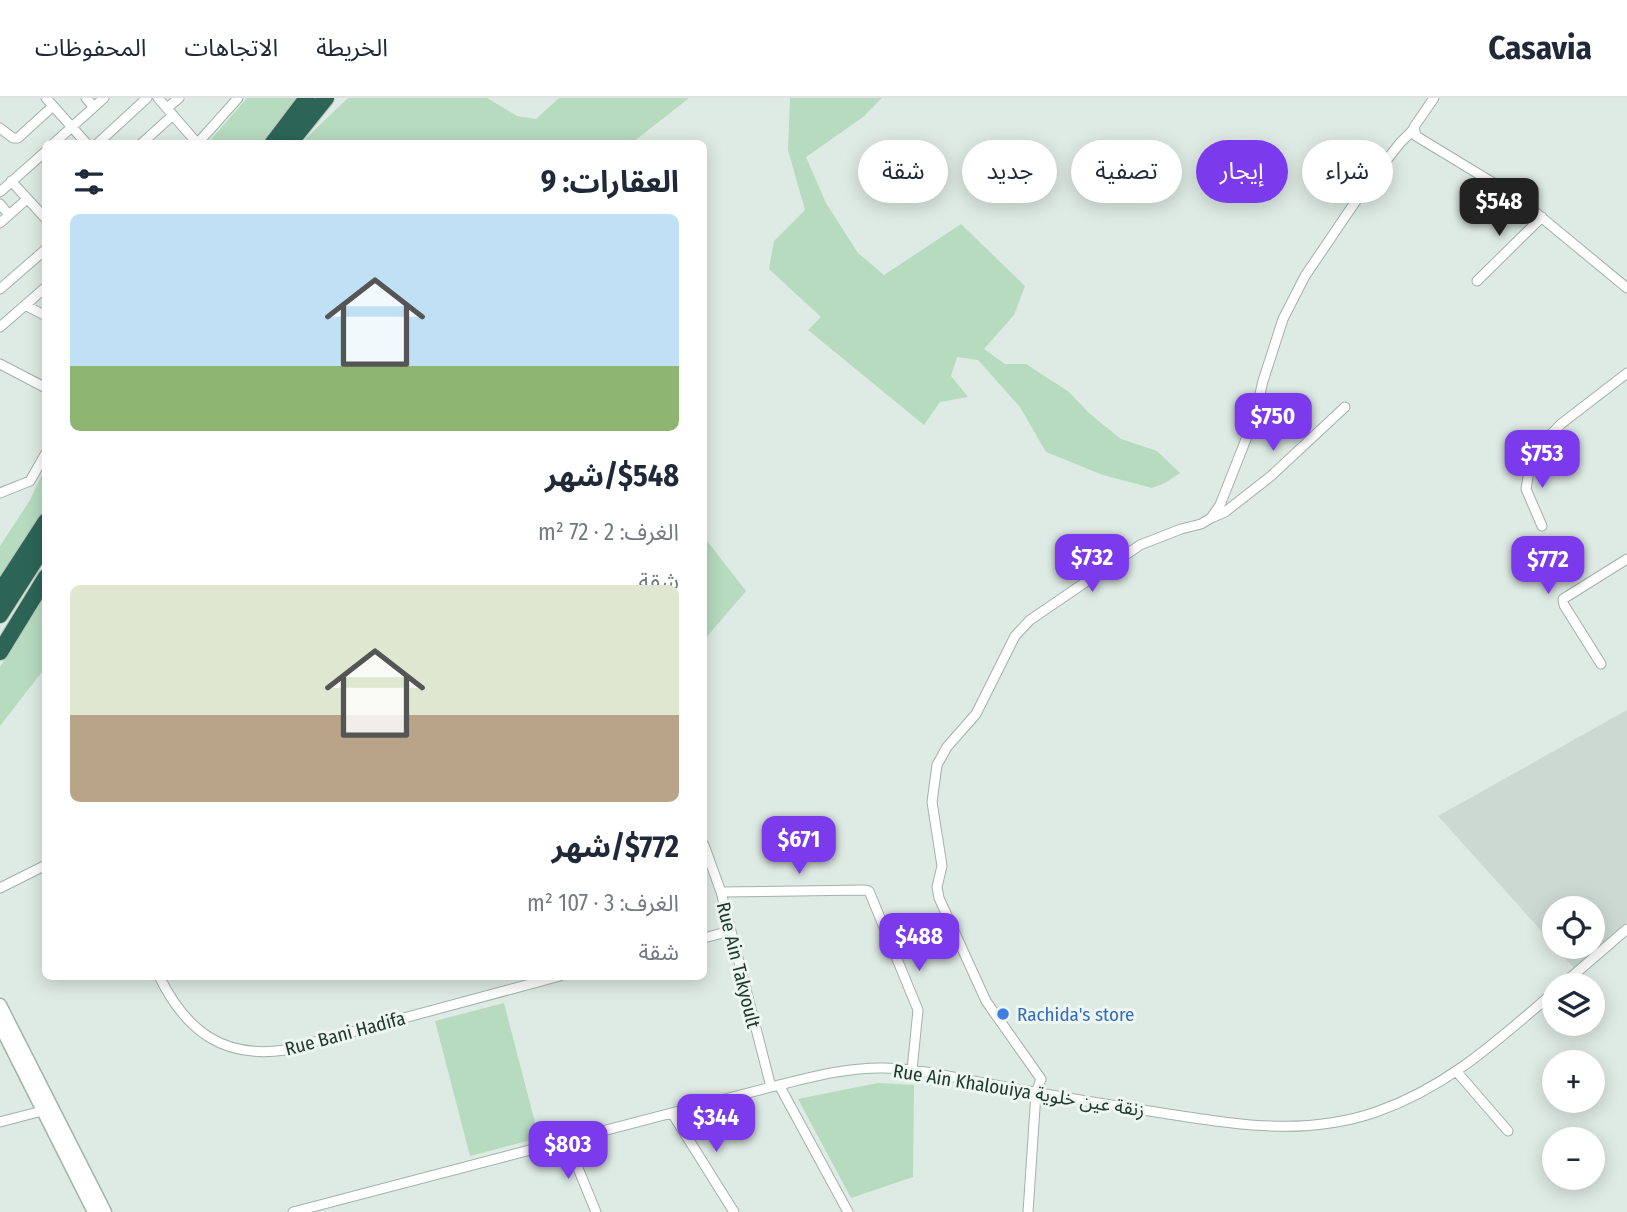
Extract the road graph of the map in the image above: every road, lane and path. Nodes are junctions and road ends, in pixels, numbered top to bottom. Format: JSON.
{"nodes":[{"id":1,"x":46,"y":98,"type":"edge"},
{"id":2,"x":86,"y":98,"type":"edge"},
{"id":3,"x":104,"y":98,"type":"edge"},
{"id":4,"x":158,"y":98,"type":"edge"},
{"id":5,"x":177,"y":98,"type":"edge"},
{"id":6,"x":238,"y":98,"type":"edge"},
{"id":7,"x":307,"y":98,"type":"edge"},
{"id":8,"x":326,"y":98,"type":"edge"},
{"id":9,"x":1434,"y":98,"type":"edge"},
{"id":10,"x":142,"y":100,"type":"edge"},
{"id":11,"x":53,"y":106,"type":"junction"},
{"id":12,"x":94,"y":107,"type":"junction"},
{"id":13,"x":170,"y":112,"type":"junction"},
{"id":14,"x":72,"y":127,"type":"junction"},
{"id":15,"x":0,"y":128,"type":"edge"},
{"id":16,"x":1413,"y":130,"type":"junction"},
{"id":17,"x":57,"y":140,"type":"edge"},
{"id":18,"x":83,"y":140,"type":"edge"},
{"id":19,"x":101,"y":140,"type":"edge"},
{"id":20,"x":145,"y":140,"type":"edge"},
{"id":21,"x":194,"y":140,"type":"edge"},
{"id":22,"x":200,"y":140,"type":"edge"},
{"id":23,"x":275,"y":140,"type":"edge"},
{"id":24,"x":292,"y":140,"type":"edge"},
{"id":25,"x":42,"y":154,"type":"edge"},
{"id":26,"x":11,"y":181,"type":"junction"},
{"id":27,"x":0,"y":192,"type":"edge"},
{"id":28,"x":27,"y":199,"type":"junction"},
{"id":29,"x":0,"y":204,"type":"edge"},
{"id":30,"x":9,"y":215,"type":"junction"},
{"id":31,"x":42,"y":215,"type":"edge"},
{"id":32,"x":1542,"y":217,"type":"junction"},
{"id":33,"x":0,"y":223,"type":"edge"},
{"id":34,"x":42,"y":252,"type":"edge"},
{"id":35,"x":1477,"y":281,"type":"dead end"},
{"id":36,"x":1627,"y":288,"type":"edge"},
{"id":37,"x":0,"y":289,"type":"edge"},
{"id":38,"x":42,"y":290,"type":"edge"},
{"id":39,"x":25,"y":305,"type":"junction"},
{"id":40,"x":42,"y":314,"type":"edge"},
{"id":41,"x":0,"y":327,"type":"edge"},
{"id":42,"x":0,"y":363,"type":"edge"},
{"id":43,"x":1627,"y":373,"type":"edge"},
{"id":44,"x":42,"y":386,"type":"edge"},
{"id":45,"x":1345,"y":407,"type":"dead end"},
{"id":46,"x":42,"y":460,"type":"edge"},
{"id":47,"x":0,"y":493,"type":"edge"},
{"id":48,"x":1211,"y":518,"type":"junction"},
{"id":49,"x":1542,"y":526,"type":"dead end"},
{"id":50,"x":42,"y":527,"type":"edge"},
{"id":51,"x":42,"y":549,"type":"edge"},
{"id":52,"x":1627,"y":559,"type":"edge"},
{"id":53,"x":42,"y":568,"type":"edge"},
{"id":54,"x":42,"y":584,"type":"edge"},
{"id":55,"x":0,"y":592,"type":"edge"},
{"id":56,"x":0,"y":615,"type":"edge"},
{"id":57,"x":0,"y":632,"type":"edge"},
{"id":58,"x":0,"y":652,"type":"edge"},
{"id":59,"x":1601,"y":664,"type":"dead end"},
{"id":60,"x":707,"y":853,"type":"edge"},
{"id":61,"x":42,"y":868,"type":"edge"},
{"id":62,"x":0,"y":888,"type":"edge"},
{"id":63,"x":721,"y":892,"type":"junction"},
{"id":64,"x":1627,"y":929,"type":"edge"},
{"id":65,"x":730,"y":931,"type":"junction"},
{"id":66,"x":707,"y":937,"type":"edge"},
{"id":67,"x":1576,"y":973,"type":"edge"},
{"id":68,"x":161,"y":980,"type":"edge"},
{"id":69,"x":545,"y":980,"type":"edge"},
{"id":70,"x":1542,"y":1002,"type":"edge"},
{"id":71,"x":0,"y":1005,"type":"edge"},
{"id":72,"x":0,"y":1025,"type":"edge"},
{"id":73,"x":912,"y":1070,"type":"junction"},
{"id":74,"x":1457,"y":1072,"type":"junction"},
{"id":75,"x":775,"y":1086,"type":"junction"},
{"id":76,"x":1036,"y":1093,"type":"junction"},
{"id":77,"x":48,"y":1110,"type":"junction"},
{"id":78,"x":672,"y":1112,"type":"junction"},
{"id":79,"x":0,"y":1122,"type":"edge"},
{"id":80,"x":1508,"y":1131,"type":"dead end"},
{"id":81,"x":566,"y":1139,"type":"junction"},
{"id":82,"x":94,"y":1212,"type":"edge"},
{"id":83,"x":105,"y":1212,"type":"edge"},
{"id":84,"x":293,"y":1212,"type":"edge"},
{"id":85,"x":596,"y":1212,"type":"edge"},
{"id":86,"x":734,"y":1212,"type":"edge"},
{"id":87,"x":848,"y":1212,"type":"edge"},
{"id":88,"x":1028,"y":1212,"type":"edge"}],
"edges":[{"from":1,"to":11,"type":"street"},
{"from":2,"to":12,"type":"street"},
{"from":3,"to":12,"type":"street"},
{"from":4,"to":13,"type":"street"},
{"from":5,"to":13,"type":"street"},
{"from":6,"to":22,"type":"street"},
{"from":7,"to":23,"type":"highway"},
{"from":8,"to":24,"type":"highway"},
{"from":9,"to":16,"type":"street"},
{"from":10,"to":19,"type":"street"},
{"from":11,"to":14,"type":"street"},
{"from":11,"to":15,"type":"street"},
{"from":12,"to":14,"type":"street"},
{"from":13,"to":20,"type":"street"},
{"from":13,"to":21,"type":"street"},
{"from":14,"to":17,"type":"street"},
{"from":14,"to":18,"type":"street"},
{"from":16,"to":32,"type":"street"},
{"from":16,"to":48,"type":"street"},
{"from":25,"to":26,"type":"street"},
{"from":26,"to":27,"type":"street"},
{"from":26,"to":28,"type":"street"},
{"from":28,"to":30,"type":"street"},
{"from":28,"to":31,"type":"street"},
{"from":29,"to":30,"type":"street"},
{"from":30,"to":33,"type":"street"},
{"from":32,"to":35,"type":"street"},
{"from":32,"to":36,"type":"street"},
{"from":34,"to":37,"type":"street"},
{"from":38,"to":39,"type":"street"},
{"from":39,"to":40,"type":"street"},
{"from":39,"to":41,"type":"street"},
{"from":42,"to":44,"type":"street"},
{"from":43,"to":49,"type":"street"},
{"from":45,"to":48,"type":"street"},
{"from":46,"to":47,"type":"street"},
{"from":48,"to":76,"type":"street"},
{"from":50,"to":55,"type":"highway"},
{"from":51,"to":56,"type":"highway"},
{"from":52,"to":59,"type":"street"},
{"from":53,"to":57,"type":"highway"},
{"from":54,"to":58,"type":"highway"},
{"from":60,"to":63,"type":"street","name":"Rue Ain Takyoult"},
{"from":61,"to":62,"type":"street"},
{"from":63,"to":65,"type":"street","name":"Rue Ain Takyoult"},
{"from":63,"to":73,"type":"street"},
{"from":64,"to":67,"type":"street"},
{"from":65,"to":66,"type":"street"},
{"from":65,"to":75,"type":"street","name":"Rue Ain Takyoult"},
{"from":68,"to":69,"type":"street","name":"Rue Bani Hadifa"},
{"from":70,"to":74,"type":"street","name":"Rue Ain Khalouiya زنقة عين خلوية"},
{"from":71,"to":77,"type":"street"},
{"from":72,"to":77,"type":"street"},
{"from":73,"to":75,"type":"street","name":"Rue Ain Khalouiya زنقة عين خلوية"},
{"from":73,"to":76,"type":"street","name":"Rue Ain Khalouiya زنقة عين خلوية"},
{"from":74,"to":76,"type":"street","name":"Rue Ain Khalouiya زنقة عين خلوية"},
{"from":74,"to":80,"type":"street"},
{"from":75,"to":78,"type":"street","name":"Rue Ain Khalouiya زنقة عين خلوية"},
{"from":75,"to":87,"type":"street","name":"Rue Ain Takyoult"},
{"from":76,"to":88,"type":"street"},
{"from":77,"to":79,"type":"street"},
{"from":77,"to":82,"type":"street"},
{"from":77,"to":83,"type":"street"},
{"from":78,"to":81,"type":"street","name":"Rue Ain Khalouiya زنقة عين خلوية"},
{"from":78,"to":86,"type":"street"},
{"from":81,"to":84,"type":"street","name":"Rue Ain Khalouiya زنقة عين خلوية"},
{"from":81,"to":85,"type":"street"}]}
